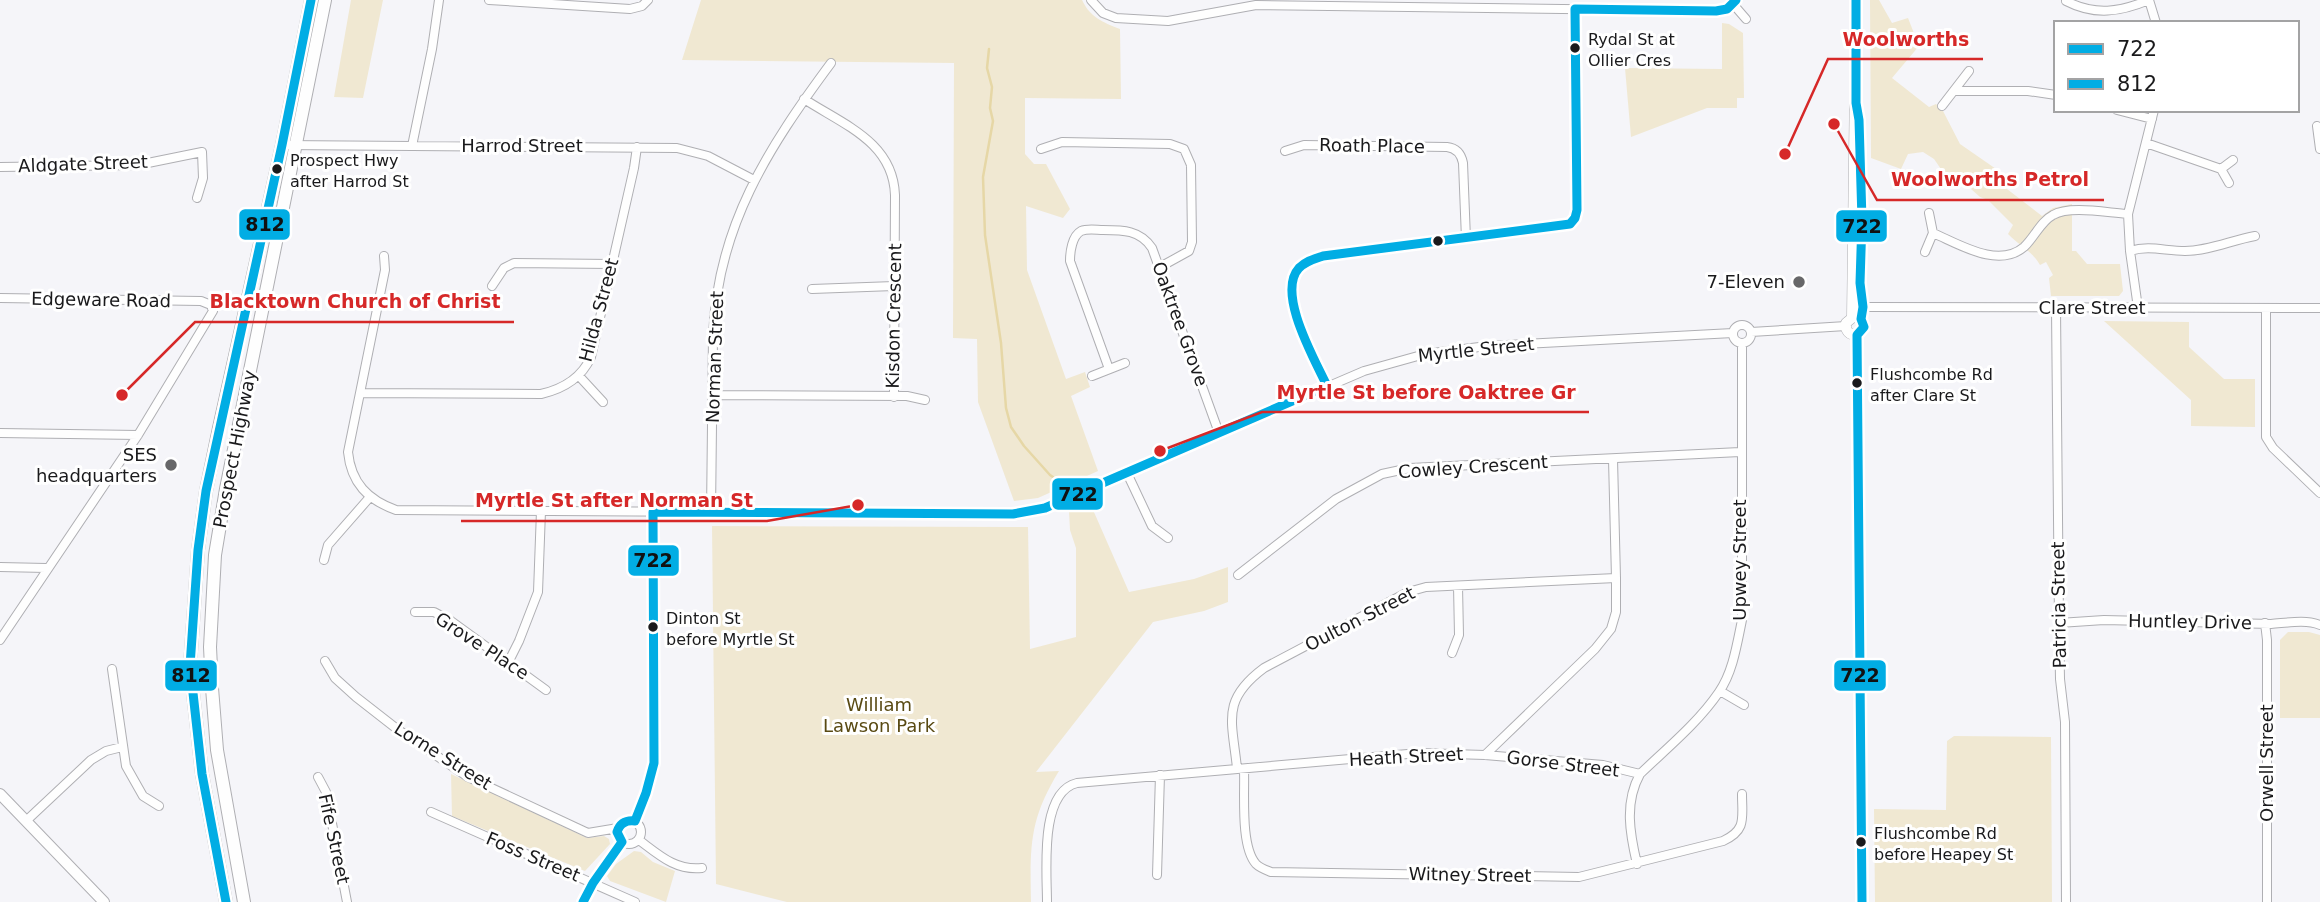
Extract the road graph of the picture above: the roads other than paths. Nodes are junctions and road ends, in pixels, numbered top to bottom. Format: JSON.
{"nodes":[{"id":1,"x":311,"y":0,"type":"edge"},
{"id":2,"x":325,"y":0,"type":"edge"},
{"id":3,"x":439,"y":0,"type":"edge"},
{"id":4,"x":489,"y":0,"type":"edge"},
{"id":5,"x":648,"y":0,"type":"edge"},
{"id":6,"x":1091,"y":0,"type":"edge"},
{"id":7,"x":1632,"y":0,"type":"edge"},
{"id":8,"x":1856,"y":0,"type":"edge"},
{"id":9,"x":2149,"y":0,"type":"edge"},
{"id":10,"x":2066,"y":1,"type":"edge"},
{"id":11,"x":1285,"y":2,"type":"edge"},
{"id":12,"x":1735,"y":2,"type":"edge"},
{"id":13,"x":1430,"y":3,"type":"edge"},
{"id":14,"x":1526,"y":4,"type":"edge"},
{"id":15,"x":1575,"y":9,"type":"junction"},
{"id":16,"x":1632,"y":10,"type":"junction"},
{"id":17,"x":1746,"y":19,"type":"dead end"},
{"id":18,"x":2155,"y":21,"type":"edge"},
{"id":19,"x":831,"y":63,"type":"dead end"},
{"id":20,"x":1969,"y":71,"type":"dead end"},
{"id":21,"x":1955,"y":91,"type":"junction"},
{"id":22,"x":2054,"y":95,"type":"edge"},
{"id":23,"x":804,"y":99,"type":"junction"},
{"id":24,"x":1856,"y":103,"type":"junction"},
{"id":25,"x":1942,"y":106,"type":"dead end"},
{"id":26,"x":2131,"y":112,"type":"edge"},
{"id":27,"x":2153,"y":115,"type":"edge"},
{"id":28,"x":2317,"y":126,"type":"dead end"},
{"id":29,"x":2146,"y":143,"type":"junction"},
{"id":30,"x":282,"y":145,"type":"junction"},
{"id":31,"x":298,"y":145,"type":"junction"},
{"id":32,"x":412,"y":146,"type":"junction"},
{"id":33,"x":637,"y":147,"type":"junction"},
{"id":34,"x":1041,"y":149,"type":"dead end"},
{"id":35,"x":2320,"y":149,"type":"edge"},
{"id":36,"x":1285,"y":151,"type":"dead end"},
{"id":37,"x":2233,"y":160,"type":"dead end"},
{"id":38,"x":0,"y":167,"type":"edge"},
{"id":39,"x":2221,"y":169,"type":"junction"},
{"id":40,"x":754,"y":180,"type":"junction"},
{"id":41,"x":2229,"y":183,"type":"dead end"},
{"id":42,"x":197,"y":198,"type":"dead end"},
{"id":43,"x":1928,"y":213,"type":"dead end"},
{"id":44,"x":2128,"y":214,"type":"junction"},
{"id":45,"x":1077,"y":222,"type":"dead end"},
{"id":46,"x":1082,"y":231,"type":"junction"},
{"id":47,"x":1933,"y":233,"type":"junction"},
{"id":48,"x":2255,"y":236,"type":"dead end"},
{"id":49,"x":1466,"y":239,"type":"junction"},
{"id":50,"x":2130,"y":251,"type":"junction"},
{"id":51,"x":1925,"y":252,"type":"dead end"},
{"id":52,"x":384,"y":256,"type":"dead end"},
{"id":53,"x":612,"y":264,"type":"junction"},
{"id":54,"x":1160,"y":267,"type":"junction"},
{"id":55,"x":1286,"y":270,"type":"dead end"},
{"id":56,"x":1295,"y":275,"type":"junction"},
{"id":57,"x":492,"y":286,"type":"dead end"},
{"id":58,"x":894,"y":286,"type":"junction"},
{"id":59,"x":812,"y":289,"type":"dead end"},
{"id":60,"x":0,"y":299,"type":"edge"},
{"id":61,"x":1863,"y":307,"type":"junction"},
{"id":62,"x":2056,"y":308,"type":"junction"},
{"id":63,"x":2137,"y":308,"type":"junction"},
{"id":64,"x":2266,"y":308,"type":"junction"},
{"id":65,"x":2320,"y":308,"type":"edge"},
{"id":66,"x":1853,"y":321,"type":"junction"},
{"id":67,"x":1751,"y":332,"type":"junction"},
{"id":68,"x":1733,"y":333,"type":"junction"},
{"id":69,"x":1857,"y":335,"type":"junction"},
{"id":70,"x":1742,"y":343,"type":"junction"},
{"id":71,"x":1125,"y":363,"type":"dead end"},
{"id":72,"x":1109,"y":369,"type":"junction"},
{"id":73,"x":579,"y":376,"type":"junction"},
{"id":74,"x":1091,"y":376,"type":"dead end"},
{"id":75,"x":1327,"y":386,"type":"junction"},
{"id":76,"x":360,"y":393,"type":"junction"},
{"id":77,"x":712,"y":395,"type":"junction"},
{"id":78,"x":894,"y":397,"type":"junction"},
{"id":79,"x":925,"y":400,"type":"dead end"},
{"id":80,"x":603,"y":402,"type":"dead end"},
{"id":81,"x":0,"y":433,"type":"edge"},
{"id":82,"x":1219,"y":433,"type":"junction"},
{"id":83,"x":138,"y":435,"type":"junction"},
{"id":84,"x":1740,"y":452,"type":"junction"},
{"id":85,"x":1613,"y":459,"type":"junction"},
{"id":86,"x":1127,"y":472,"type":"junction"},
{"id":87,"x":2320,"y":493,"type":"edge"},
{"id":88,"x":370,"y":497,"type":"junction"},
{"id":89,"x":541,"y":511,"type":"junction"},
{"id":90,"x":653,"y":512,"type":"junction"},
{"id":91,"x":711,"y":513,"type":"junction"},
{"id":92,"x":1168,"y":538,"type":"dead end"},
{"id":93,"x":324,"y":560,"type":"dead end"},
{"id":94,"x":0,"y":567,"type":"edge"},
{"id":95,"x":46,"y":568,"type":"junction"},
{"id":96,"x":1238,"y":575,"type":"dead end"},
{"id":97,"x":1616,"y":578,"type":"junction"},
{"id":98,"x":1458,"y":586,"type":"junction"},
{"id":99,"x":415,"y":612,"type":"dead end"},
{"id":100,"x":2059,"y":623,"type":"junction"},
{"id":101,"x":2265,"y":623,"type":"junction"},
{"id":102,"x":2320,"y":625,"type":"edge"},
{"id":103,"x":0,"y":640,"type":"edge"},
{"id":104,"x":1452,"y":653,"type":"dead end"},
{"id":105,"x":325,"y":661,"type":"dead end"},
{"id":106,"x":509,"y":661,"type":"junction"},
{"id":107,"x":112,"y":669,"type":"dead end"},
{"id":108,"x":546,"y":690,"type":"dead end"},
{"id":109,"x":1720,"y":691,"type":"junction"},
{"id":110,"x":1744,"y":705,"type":"dead end"},
{"id":111,"x":122,"y":747,"type":"junction"},
{"id":112,"x":1485,"y":755,"type":"junction"},
{"id":113,"x":1240,"y":768,"type":"junction"},
{"id":114,"x":1640,"y":774,"type":"junction"},
{"id":115,"x":1160,"y":775,"type":"junction"},
{"id":116,"x":318,"y":777,"type":"dead end"},
{"id":117,"x":0,"y":794,"type":"edge"},
{"id":118,"x":1742,"y":794,"type":"dead end"},
{"id":119,"x":159,"y":806,"type":"dead end"},
{"id":120,"x":431,"y":812,"type":"dead end"},
{"id":121,"x":26,"y":821,"type":"junction"},
{"id":122,"x":635,"y":821,"type":"junction"},
{"id":123,"x":618,"y":828,"type":"junction"},
{"id":124,"x":639,"y":840,"type":"junction"},
{"id":125,"x":622,"y":842,"type":"junction"},
{"id":126,"x":1637,"y":864,"type":"junction"},
{"id":127,"x":702,"y":867,"type":"dead end"},
{"id":128,"x":1157,"y":874,"type":"dead end"},
{"id":129,"x":222,"y":882,"type":"junction"},
{"id":130,"x":593,"y":883,"type":"junction"},
{"id":131,"x":104,"y":902,"type":"edge"},
{"id":132,"x":215,"y":902,"type":"edge"},
{"id":133,"x":226,"y":902,"type":"edge"},
{"id":134,"x":244,"y":902,"type":"edge"},
{"id":135,"x":347,"y":902,"type":"edge"},
{"id":136,"x":583,"y":902,"type":"edge"},
{"id":137,"x":635,"y":902,"type":"edge"},
{"id":138,"x":1047,"y":902,"type":"edge"},
{"id":139,"x":1862,"y":902,"type":"edge"},
{"id":140,"x":2066,"y":902,"type":"edge"},
{"id":141,"x":2267,"y":902,"type":"edge"}],
"edges":[{"from":1,"to":30,"type":"main road","name":"Prospect Highway"},
{"from":2,"to":31,"type":"main road","name":"Prospect Highway"},
{"from":3,"to":32,"type":"street"},
{"from":4,"to":5,"type":"street"},
{"from":6,"to":11,"type":"street"},
{"from":7,"to":16,"type":"street"},
{"from":8,"to":24,"type":"street"},
{"from":9,"to":10,"type":"street"},
{"from":9,"to":18,"type":"street"},
{"from":11,"to":13,"type":"street"},
{"from":12,"to":16,"type":"street"},
{"from":12,"to":17,"type":"street"},
{"from":13,"to":14,"type":"street"},
{"from":14,"to":15,"type":"street"},
{"from":15,"to":16,"type":"street"},
{"from":15,"to":49,"type":"street"},
{"from":19,"to":23,"type":"street","name":"Norman Street"},
{"from":20,"to":21,"type":"street"},
{"from":21,"to":22,"type":"street"},
{"from":21,"to":25,"type":"street"},
{"from":23,"to":40,"type":"street","name":"Norman Street"},
{"from":23,"to":58,"type":"street","name":"Kisdon Crescent"},
{"from":24,"to":61,"type":"street"},
{"from":24,"to":66,"type":"street"},
{"from":26,"to":27,"type":"street"},
{"from":27,"to":29,"type":"street"},
{"from":28,"to":35,"type":"street"},
{"from":29,"to":39,"type":"street"},
{"from":29,"to":44,"type":"street"},
{"from":30,"to":31,"type":"street","name":"Harrod Street"},
{"from":30,"to":129,"type":"main road","name":"Prospect Highway"},
{"from":31,"to":32,"type":"street","name":"Harrod Street"},
{"from":31,"to":134,"type":"main road","name":"Prospect Highway"},
{"from":32,"to":33,"type":"street","name":"Harrod Street"},
{"from":33,"to":40,"type":"street","name":"Harrod Street"},
{"from":33,"to":53,"type":"street","name":"Hilda Street"},
{"from":34,"to":54,"type":"street"},
{"from":36,"to":49,"type":"street","name":"Roath Place"},
{"from":37,"to":39,"type":"street"},
{"from":38,"to":42,"type":"street","name":"Aldgate Street"},
{"from":39,"to":41,"type":"street"},
{"from":40,"to":77,"type":"street","name":"Norman Street"},
{"from":43,"to":47,"type":"street"},
{"from":44,"to":47,"type":"street"},
{"from":44,"to":50,"type":"street"},
{"from":45,"to":46,"type":"street"},
{"from":46,"to":54,"type":"street","name":"Oaktree Grove"},
{"from":46,"to":72,"type":"street"},
{"from":47,"to":51,"type":"street"},
{"from":48,"to":50,"type":"street"},
{"from":49,"to":56,"type":"street"},
{"from":50,"to":63,"type":"street"},
{"from":52,"to":76,"type":"street"},
{"from":53,"to":57,"type":"street"},
{"from":53,"to":73,"type":"street","name":"Hilda Street"},
{"from":54,"to":82,"type":"street","name":"Oaktree Grove"},
{"from":55,"to":56,"type":"street"},
{"from":56,"to":75,"type":"street"},
{"from":58,"to":59,"type":"street"},
{"from":58,"to":78,"type":"street","name":"Kisdon Crescent"},
{"from":60,"to":83,"type":"street","name":"Edgeware Road"},
{"from":61,"to":62,"type":"street","name":"Clare Street"},
{"from":61,"to":66,"type":"street"},
{"from":62,"to":63,"type":"street","name":"Clare Street"},
{"from":62,"to":100,"type":"street","name":"Patricia Street"},
{"from":63,"to":64,"type":"street","name":"Clare Street"},
{"from":64,"to":65,"type":"street","name":"Clare Street"},
{"from":64,"to":87,"type":"street"},
{"from":66,"to":67,"type":"street"},
{"from":66,"to":69,"type":"street"},
{"from":66,"to":69,"type":"street"},
{"from":67,"to":68,"type":"street"},
{"from":67,"to":70,"type":"street"},
{"from":68,"to":70,"type":"street"},
{"from":68,"to":75,"type":"street","name":"Myrtle Street"},
{"from":69,"to":139,"type":"street"},
{"from":70,"to":84,"type":"street","name":"Upwey Street"},
{"from":71,"to":72,"type":"street"},
{"from":72,"to":74,"type":"street"},
{"from":73,"to":76,"type":"street","name":"Hilda Street"},
{"from":73,"to":80,"type":"street"},
{"from":75,"to":82,"type":"street","name":"Myrtle Street"},
{"from":76,"to":88,"type":"street"},
{"from":77,"to":78,"type":"street","name":"Kisdon Crescent"},
{"from":77,"to":91,"type":"street","name":"Norman Street"},
{"from":78,"to":79,"type":"street"},
{"from":81,"to":83,"type":"street"},
{"from":82,"to":86,"type":"street","name":"Myrtle Street"},
{"from":83,"to":95,"type":"street"},
{"from":84,"to":85,"type":"street","name":"Cowley Crescent"},
{"from":84,"to":109,"type":"street","name":"Upwey Street"},
{"from":85,"to":96,"type":"street","name":"Cowley Crescent"},
{"from":85,"to":97,"type":"street","name":"Heath Street"},
{"from":86,"to":91,"type":"street","name":"Myrtle Street"},
{"from":86,"to":92,"type":"street"},
{"from":88,"to":89,"type":"street","name":"Myrtle Street"},
{"from":88,"to":93,"type":"street"},
{"from":89,"to":90,"type":"street","name":"Myrtle Street"},
{"from":89,"to":106,"type":"street"},
{"from":90,"to":91,"type":"street","name":"Myrtle Street"},
{"from":90,"to":122,"type":"street"},
{"from":94,"to":95,"type":"street"},
{"from":95,"to":103,"type":"street"},
{"from":97,"to":98,"type":"street","name":"Oulton Street"},
{"from":97,"to":112,"type":"street","name":"Heath Street"},
{"from":98,"to":104,"type":"street"},
{"from":98,"to":113,"type":"street","name":"Oulton Street"},
{"from":99,"to":106,"type":"street","name":"Grove Place"},
{"from":100,"to":101,"type":"street","name":"Huntley Drive"},
{"from":100,"to":140,"type":"street","name":"Patricia Street"},
{"from":101,"to":102,"type":"street","name":"Huntley Drive"},
{"from":101,"to":141,"type":"street","name":"Orwell Street"},
{"from":105,"to":123,"type":"street","name":"Lorne Street"},
{"from":106,"to":108,"type":"street","name":"Grove Place"},
{"from":107,"to":111,"type":"street"},
{"from":109,"to":110,"type":"street"},
{"from":109,"to":114,"type":"street","name":"Upwey Street"},
{"from":111,"to":119,"type":"street"},
{"from":111,"to":121,"type":"street"},
{"from":112,"to":113,"type":"street","name":"Heath Street"},
{"from":112,"to":114,"type":"street","name":"Gorse Street"},
{"from":113,"to":115,"type":"street","name":"Heath Street"},
{"from":113,"to":126,"type":"street","name":"Witney Street"},
{"from":114,"to":126,"type":"street"},
{"from":115,"to":128,"type":"street"},
{"from":115,"to":138,"type":"street","name":"Heath Street"},
{"from":116,"to":135,"type":"street","name":"Fife Street"},
{"from":117,"to":121,"type":"main road"},
{"from":118,"to":126,"type":"street","name":"Witney Street"},
{"from":120,"to":130,"type":"street","name":"Foss Street"},
{"from":121,"to":131,"type":"main road"},
{"from":122,"to":123,"type":"street"},
{"from":122,"to":124,"type":"street"},
{"from":123,"to":125,"type":"street"},
{"from":124,"to":125,"type":"street"},
{"from":124,"to":127,"type":"street"},
{"from":125,"to":130,"type":"street"},
{"from":129,"to":132,"type":"main road"},
{"from":129,"to":133,"type":"main road","name":"Prospect Highway"},
{"from":130,"to":136,"type":"street"},
{"from":130,"to":137,"type":"street","name":"Foss Street"}]}
